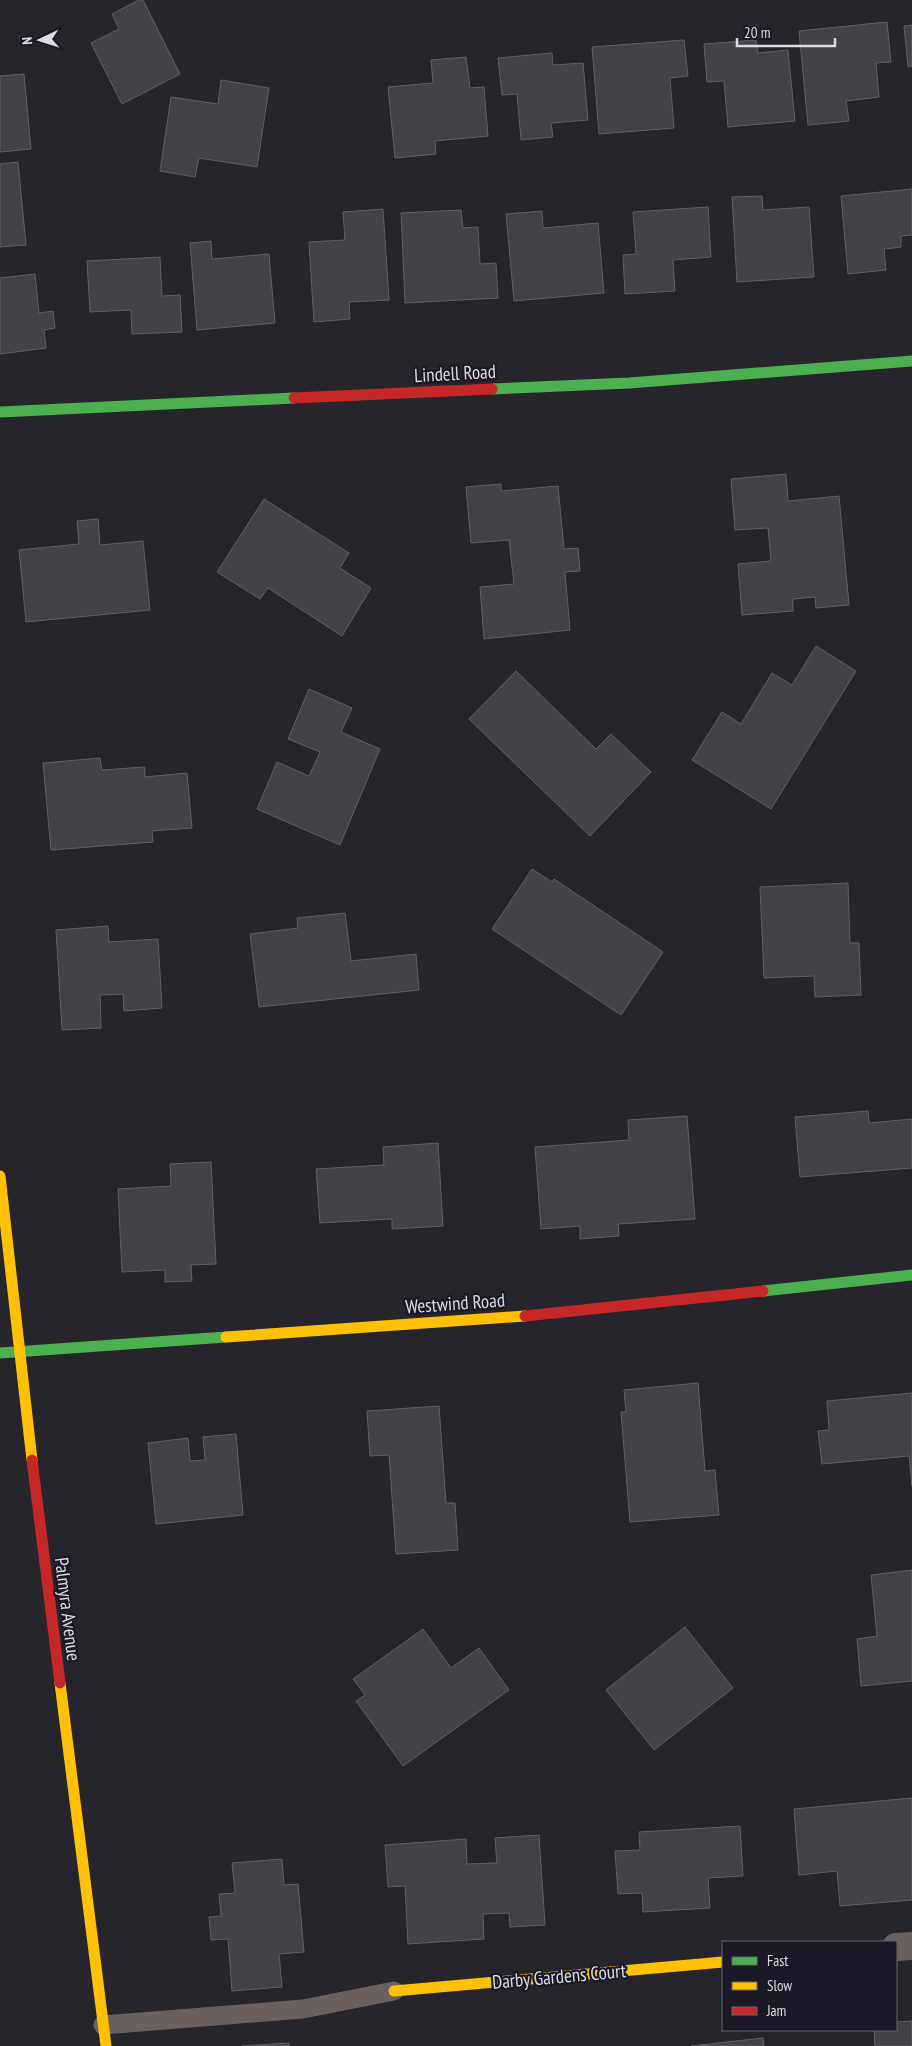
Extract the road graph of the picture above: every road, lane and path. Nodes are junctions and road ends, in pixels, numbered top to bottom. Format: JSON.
{"nodes":[{"id":1,"x":912,"y":361,"type":"edge"},
{"id":2,"x":0,"y":412,"type":"edge"},
{"id":3,"x":0,"y":1176,"type":"edge"},
{"id":4,"x":912,"y":1275,"type":"edge"},
{"id":5,"x":18,"y":1352,"type":"junction"},
{"id":6,"x":0,"y":1353,"type":"edge"},
{"id":7,"x":912,"y":1946,"type":"edge"},
{"id":8,"x":897,"y":1947,"type":"edge"},
{"id":9,"x":722,"y":1962,"type":"edge"},
{"id":10,"x":394,"y":1991,"type":"joint"},
{"id":11,"x":103,"y":2026,"type":"junction"},
{"id":12,"x":106,"y":2046,"type":"edge"}],
"edges":[{"from":1,"to":2,"type":"street","name":"Lindell Road"},
{"from":3,"to":5,"type":"street","name":"Palmyra Avenue"},
{"from":4,"to":5,"type":"street","name":"Westwind Road"},
{"from":5,"to":6,"type":"street","name":"Westwind Road"},
{"from":5,"to":11,"type":"street","name":"Palmyra Avenue"},
{"from":7,"to":8,"type":"street"},
{"from":9,"to":10,"type":"street","name":"Darby Gardens Court"},
{"from":10,"to":11,"type":"lane"},
{"from":11,"to":12,"type":"street","name":"Palmyra Avenue"}]}
